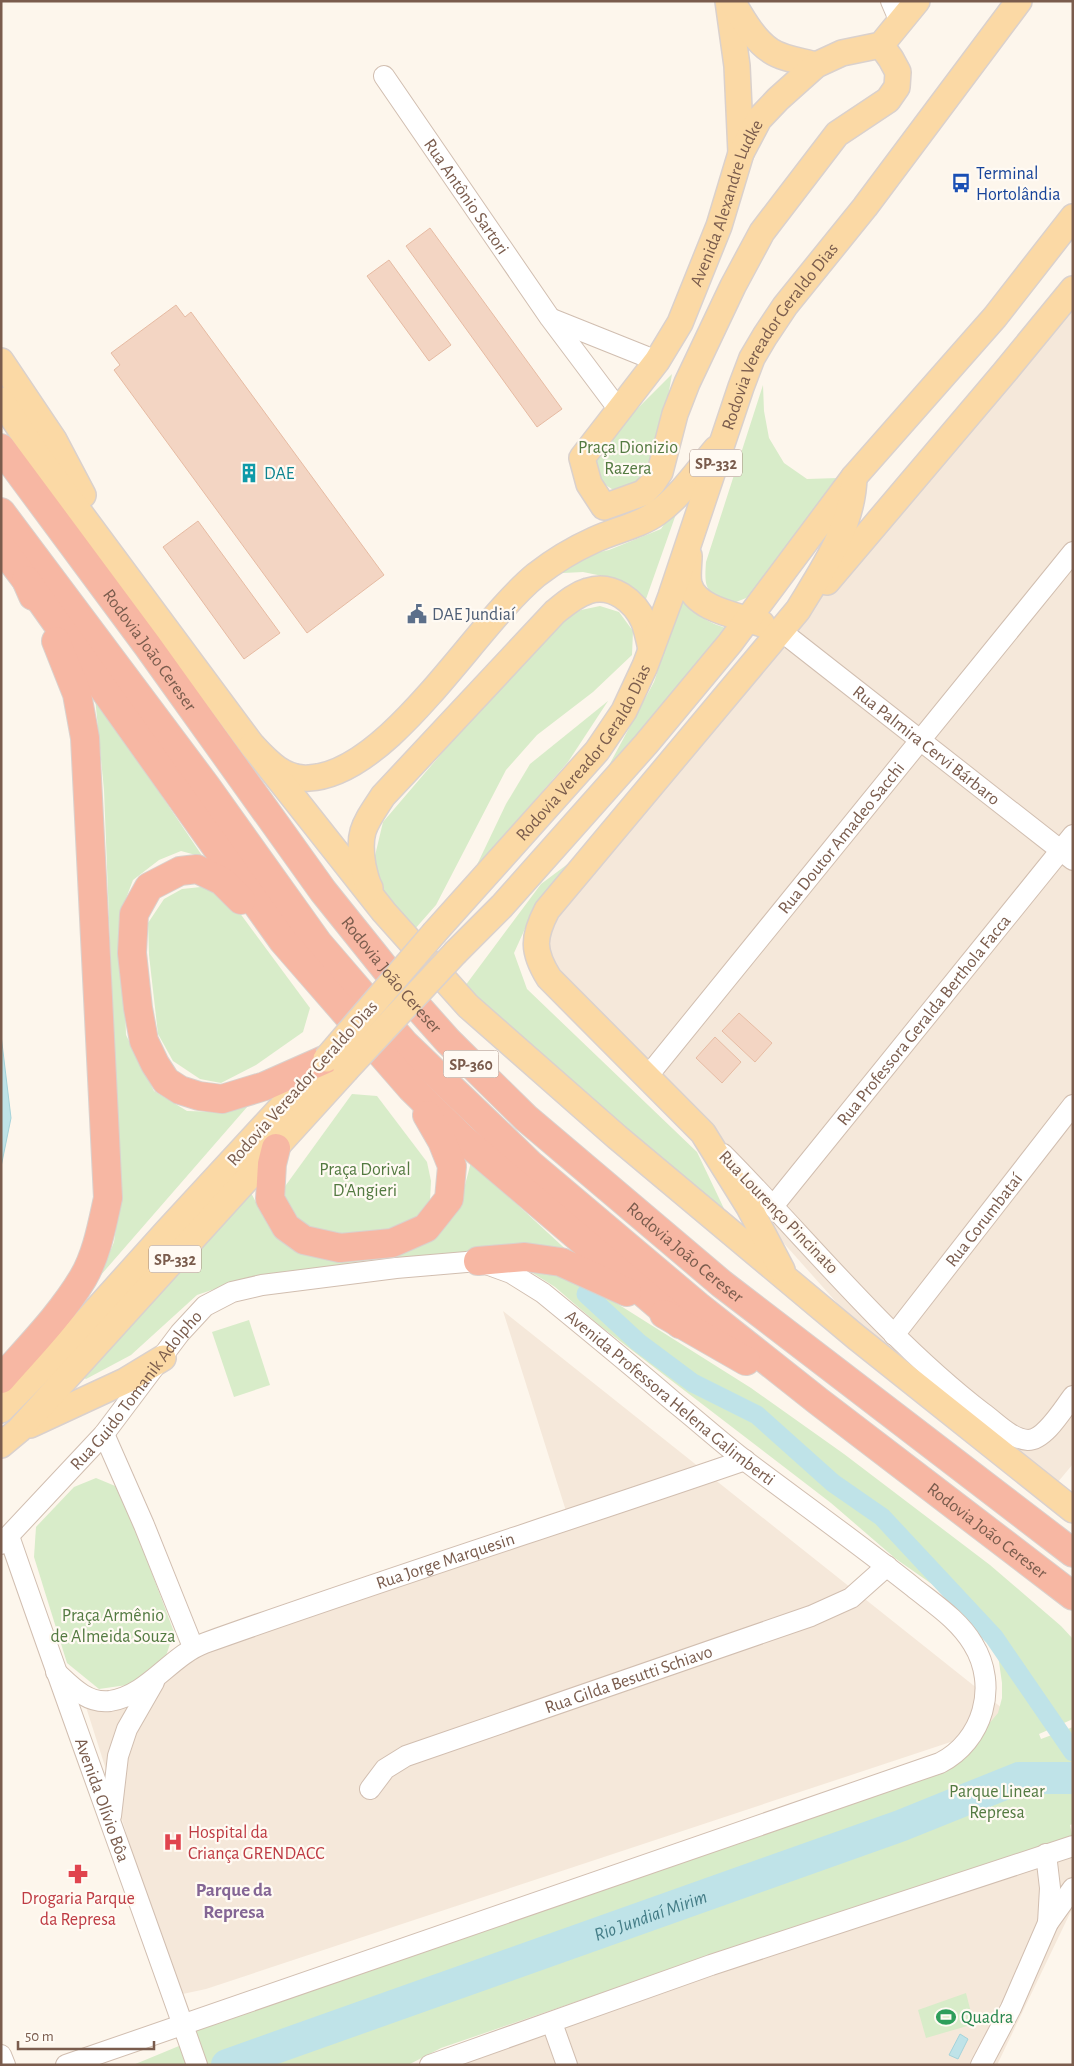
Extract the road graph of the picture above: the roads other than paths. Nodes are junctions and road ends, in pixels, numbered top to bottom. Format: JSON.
{"nodes":[{"id":1,"x":728,"y":1,"type":"edge"},
{"id":2,"x":732,"y":1,"type":"edge"},
{"id":3,"x":916,"y":1,"type":"edge"},
{"id":4,"x":1019,"y":1,"type":"edge"},
{"id":5,"x":896,"y":11,"type":"edge"},
{"id":6,"x":880,"y":45,"type":"junction"},
{"id":7,"x":816,"y":65,"type":"junction"},
{"id":8,"x":384,"y":76,"type":"dead end"},
{"id":9,"x":742,"y":153,"type":"junction"},
{"id":10,"x":1073,"y":218,"type":"edge"},
{"id":11,"x":1073,"y":289,"type":"edge"},
{"id":12,"x":550,"y":318,"type":"junction"},
{"id":13,"x":1,"y":361,"type":"edge"},
{"id":14,"x":657,"y":361,"type":"junction"},
{"id":15,"x":1,"y":400,"type":"edge"},
{"id":16,"x":619,"y":410,"type":"junction"},
{"id":17,"x":724,"y":439,"type":"junction"},
{"id":18,"x":1,"y":448,"type":"edge"},
{"id":19,"x":854,"y":477,"type":"junction"},
{"id":20,"x":1,"y":512,"type":"edge"},
{"id":21,"x":690,"y":539,"type":"junction"},
{"id":22,"x":1,"y":547,"type":"edge"},
{"id":23,"x":1073,"y":552,"type":"edge"},
{"id":24,"x":120,"y":566,"type":"junction"},
{"id":25,"x":26,"y":580,"type":"junction"},
{"id":26,"x":798,"y":610,"type":"junction"},
{"id":27,"x":748,"y":619,"type":"junction"},
{"id":28,"x":781,"y":631,"type":"junction"},
{"id":29,"x":651,"y":649,"type":"junction"},
{"id":30,"x":921,"y":739,"type":"junction"},
{"id":31,"x":252,"y":745,"type":"junction"},
{"id":32,"x":657,"y":779,"type":"junction"},
{"id":33,"x":1069,"y":848,"type":"edge"},
{"id":34,"x":502,"y":906,"type":"junction"},
{"id":35,"x":384,"y":912,"type":"junction"},
{"id":36,"x":283,"y":941,"type":"junction"},
{"id":37,"x":336,"y":1064,"type":"junction"},
{"id":38,"x":648,"y":1077,"type":"junction"},
{"id":39,"x":411,"y":1088,"type":"junction"},
{"id":40,"x":1073,"y":1105,"type":"edge"},
{"id":41,"x":703,"y":1133,"type":"junction"},
{"id":42,"x":276,"y":1148,"type":"junction"},
{"id":43,"x":774,"y":1205,"type":"junction"},
{"id":44,"x":478,"y":1261,"type":"junction"},
{"id":45,"x":788,"y":1280,"type":"junction"},
{"id":46,"x":295,"y":1281,"type":"joint"},
{"id":47,"x":680,"y":1324,"type":"junction"},
{"id":48,"x":894,"y":1335,"type":"junction"},
{"id":49,"x":163,"y":1358,"type":"junction"},
{"id":50,"x":1,"y":1379,"type":"edge"},
{"id":51,"x":1073,"y":1396,"type":"edge"},
{"id":52,"x":818,"y":1401,"type":"junction"},
{"id":53,"x":1,"y":1410,"type":"edge"},
{"id":54,"x":104,"y":1434,"type":"junction"},
{"id":55,"x":10,"y":1438,"type":"edge"},
{"id":56,"x":745,"y":1460,"type":"junction"},
{"id":57,"x":1073,"y":1510,"type":"edge"},
{"id":58,"x":5,"y":1540,"type":"edge"},
{"id":59,"x":1073,"y":1553,"type":"edge"},
{"id":60,"x":887,"y":1566,"type":"junction"},
{"id":61,"x":1073,"y":1596,"type":"edge"},
{"id":62,"x":193,"y":1648,"type":"junction"},
{"id":63,"x":56,"y":1672,"type":"junction"},
{"id":64,"x":155,"y":1680,"type":"junction"},
{"id":65,"x":370,"y":1789,"type":"dead end"},
{"id":66,"x":110,"y":1822,"type":"junction"},
{"id":67,"x":1073,"y":1846,"type":"edge"},
{"id":68,"x":1046,"y":1854,"type":"junction"},
{"id":69,"x":1073,"y":1888,"type":"edge"},
{"id":70,"x":1048,"y":1923,"type":"junction"},
{"id":71,"x":552,"y":2023,"type":"junction"},
{"id":72,"x":183,"y":2025,"type":"junction"},
{"id":73,"x":1,"y":2055,"type":"edge"},
{"id":74,"x":5,"y":2065,"type":"edge"},
{"id":75,"x":66,"y":2065,"type":"edge"},
{"id":76,"x":197,"y":2065,"type":"edge"},
{"id":77,"x":430,"y":2065,"type":"edge"},
{"id":78,"x":567,"y":2065,"type":"edge"},
{"id":79,"x":981,"y":2065,"type":"edge"}],
"edges":[{"from":1,"to":9,"type":"main road"},
{"from":2,"to":7,"type":"main road"},
{"from":3,"to":5,"type":"main road"},
{"from":4,"to":17,"type":"main road","name":"Rodovia Vereador Geraldo Dias","number":"SP-332"},
{"from":5,"to":6,"type":"main road"},
{"from":6,"to":7,"type":"main road","name":"Avenida Alexandre Ludke"},
{"from":6,"to":16,"type":"main road","name":"Avenida Alexandre Ludke"},
{"from":7,"to":9,"type":"main road","name":"Avenida Alexandre Ludke"},
{"from":8,"to":12,"type":"street","name":"Rua Antônio Sartori"},
{"from":9,"to":14,"type":"main road","name":"Avenida Alexandre Ludke"},
{"from":10,"to":19,"type":"main road","name":"Rodovia Vereador Geraldo Dias","number":"SP-332"},
{"from":11,"to":26,"type":"main road"},
{"from":12,"to":14,"type":"street"},
{"from":12,"to":16,"type":"street","name":"Rua Antônio Sartori"},
{"from":13,"to":24,"type":"main road"},
{"from":14,"to":16,"type":"main road","name":"Avenida Alexandre Ludke"},
{"from":15,"to":24,"type":"main road"},
{"from":17,"to":21,"type":"main road","name":"Rodovia Vereador Geraldo Dias","number":"SP-332"},
{"from":17,"to":31,"type":"main road"},
{"from":18,"to":59,"type":"highway","name":"Rodovia João Cereser","number":"SP-360"},
{"from":19,"to":26,"type":"main road"},
{"from":19,"to":27,"type":"main road","name":"Rodovia Vereador Geraldo Dias","number":"SP-332"},
{"from":20,"to":52,"type":"highway","name":"Rodovia João Cereser","number":"SP-360"},
{"from":21,"to":27,"type":"main road"},
{"from":21,"to":29,"type":"main road","name":"Rodovia Vereador Geraldo Dias","number":"SP-332"},
{"from":22,"to":25,"type":"highway"},
{"from":23,"to":30,"type":"street","name":"Rua Doutor Amadeo Sacchi"},
{"from":24,"to":31,"type":"main road"},
{"from":25,"to":36,"type":"highway"},
{"from":25,"to":50,"type":"highway"},
{"from":26,"to":28,"type":"main road"},
{"from":27,"to":28,"type":"main road"},
{"from":27,"to":34,"type":"main road","name":"Rodovia Vereador Geraldo Dias","number":"SP-332"},
{"from":28,"to":30,"type":"street","name":"Rua Palmira Cervi Bárbaro"},
{"from":28,"to":32,"type":"main road"},
{"from":29,"to":35,"type":"main road"},
{"from":29,"to":37,"type":"main road","name":"Rodovia Vereador Geraldo Dias","number":"SP-332","bridge":true},
{"from":30,"to":33,"type":"street","name":"Rua Palmira Cervi Bárbaro"},
{"from":30,"to":38,"type":"street","name":"Rua Doutor Amadeo Sacchi"},
{"from":31,"to":35,"type":"main road"},
{"from":32,"to":34,"type":"main road"},
{"from":32,"to":38,"type":"main road","name":"Rua Lourenço Pincinato"},
{"from":33,"to":43,"type":"street","name":"Rua Professora Geralda Berthola Facca"},
{"from":34,"to":37,"type":"main road","name":"Rodovia Vereador Geraldo Dias","number":"SP-332","bridge":true},
{"from":35,"to":45,"type":"main road"},
{"from":36,"to":37,"type":"highway"},
{"from":36,"to":39,"type":"highway"},
{"from":37,"to":42,"type":"main road","name":"Rodovia Vereador Geraldo Dias","number":"SP-332"},
{"from":37,"to":53,"type":"main road","name":"Rodovia Vereador Geraldo Dias","number":"SP-332"},
{"from":38,"to":41,"type":"main road","name":"Rua Lourenço Pincinato"},
{"from":39,"to":42,"type":"highway"},
{"from":39,"to":47,"type":"highway"},
{"from":40,"to":48,"type":"street","name":"Rua Corumbataí"},
{"from":41,"to":43,"type":"street","name":"Rua Lourenço Pincinato"},
{"from":41,"to":45,"type":"main road"},
{"from":42,"to":55,"type":"main road","name":"Rodovia Vereador Geraldo Dias","number":"SP-332"},
{"from":43,"to":48,"type":"street","name":"Rua Lourenço Pincinato"},
{"from":44,"to":46,"type":"street","name":"Avenida Professora Helena Galimberti"},
{"from":44,"to":47,"type":"highway"},
{"from":44,"to":56,"type":"street","name":"Avenida Professora Helena Galimberti"},
{"from":45,"to":57,"type":"main road"},
{"from":46,"to":49,"type":"street","name":"Rua Guido Tomanik Adolpho"},
{"from":47,"to":52,"type":"highway"},
{"from":48,"to":51,"type":"street","name":"Rua Lourenço Pincinato"},
{"from":49,"to":54,"type":"street","name":"Rua Guido Tomanik Adolpho"},
{"from":49,"to":55,"type":"main road"},
{"from":52,"to":61,"type":"highway","name":"Rodovia João Cereser","number":"SP-360"},
{"from":54,"to":58,"type":"street","name":"Rua Guido Tomanik Adolpho"},
{"from":54,"to":62,"type":"street"},
{"from":56,"to":60,"type":"street","name":"Avenida Professora Helena Galimberti"},
{"from":56,"to":62,"type":"street","name":"Rua Jorge Marquesin"},
{"from":58,"to":63,"type":"street","name":"Avenida Olívio Bôa"},
{"from":60,"to":65,"type":"street","name":"Rua Gilda Besutti Schiavo"},
{"from":60,"to":72,"type":"street","name":"Avenida Professora Helena Galimberti"},
{"from":62,"to":64,"type":"street","name":"Rua Jorge Marquesin"},
{"from":63,"to":64,"type":"street","name":"Rua Jorge Marquesin"},
{"from":63,"to":66,"type":"street","name":"Avenida Olívio Bôa"},
{"from":64,"to":66,"type":"street","name":"Rua Jorge Marquesin"},
{"from":66,"to":72,"type":"street","name":"Avenida Olívio Bôa"},
{"from":67,"to":68,"type":"street"},
{"from":68,"to":70,"type":"street"},
{"from":68,"to":71,"type":"street"},
{"from":69,"to":70,"type":"street"},
{"from":70,"to":79,"type":"street"},
{"from":71,"to":77,"type":"street"},
{"from":71,"to":78,"type":"street"},
{"from":72,"to":75,"type":"street","name":"Avenida Professora Helena Galimberti"},
{"from":72,"to":76,"type":"street","name":"Avenida Olívio Bôa"},
{"from":73,"to":74,"type":"street"}]}
